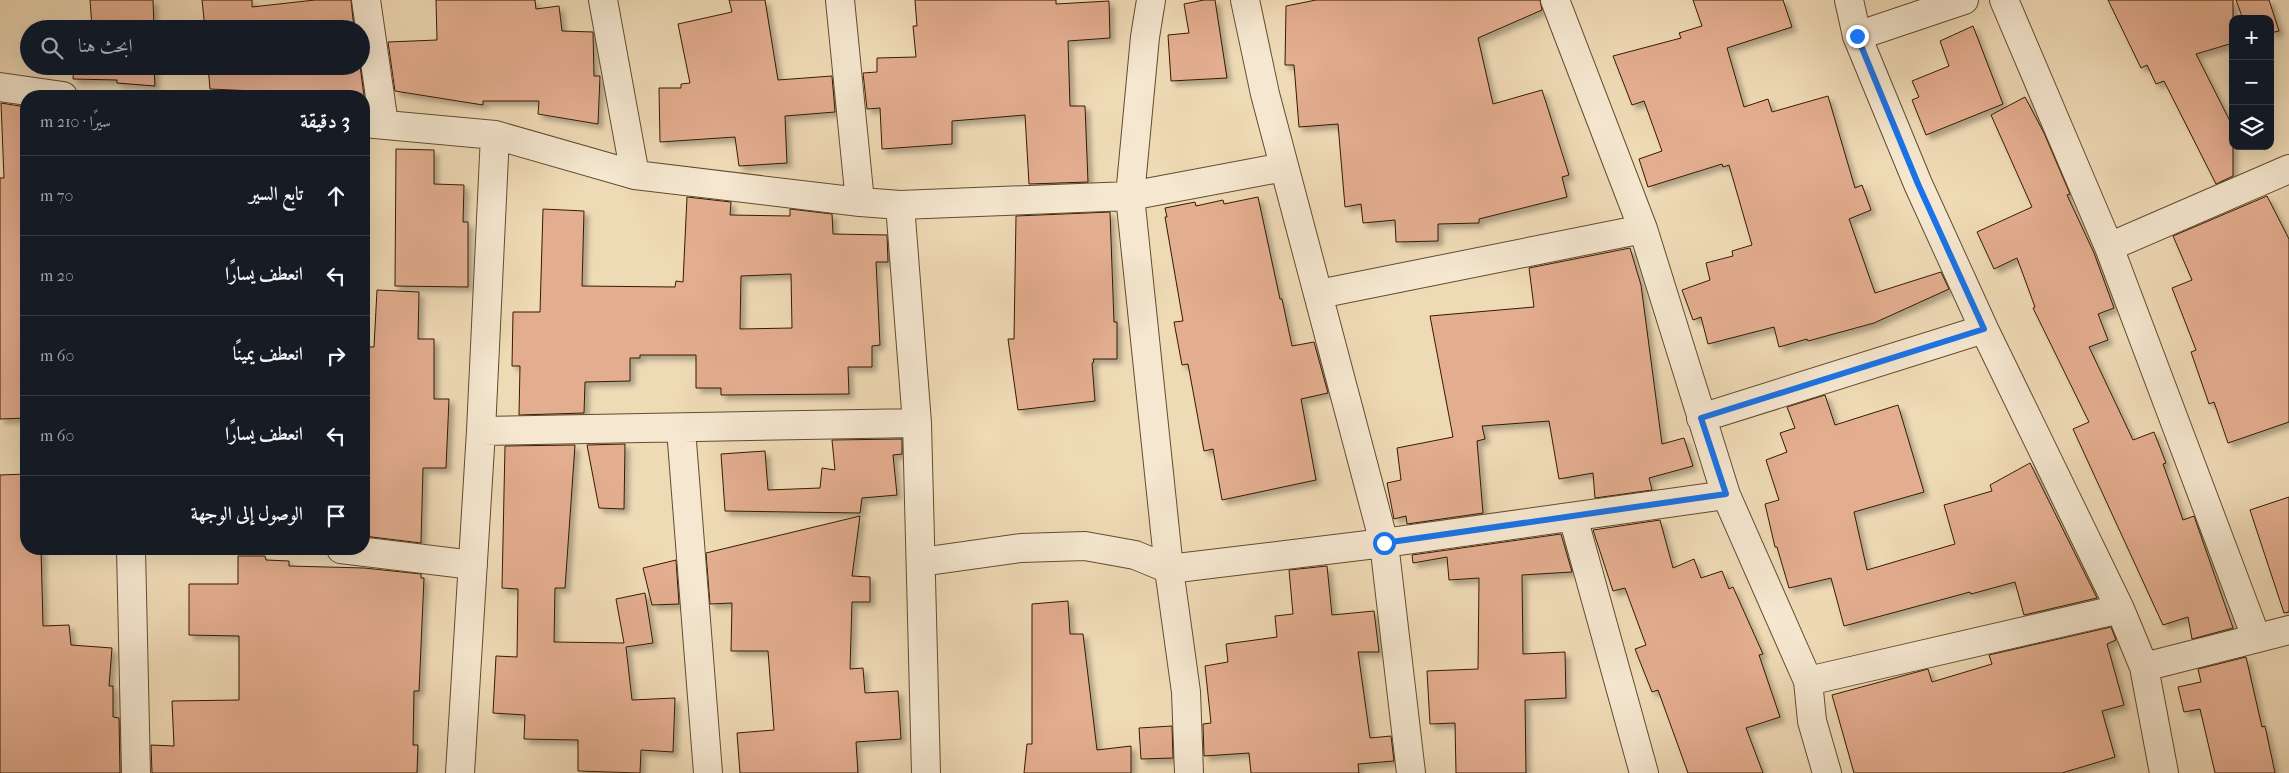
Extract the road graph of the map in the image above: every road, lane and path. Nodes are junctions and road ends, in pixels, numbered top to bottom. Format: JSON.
{"nodes":[{"id":1,"x":366,"y":0,"type":"edge"},
{"id":2,"x":603,"y":0,"type":"edge"},
{"id":3,"x":840,"y":0,"type":"edge"},
{"id":4,"x":1151,"y":0,"type":"edge"},
{"id":5,"x":1245,"y":0,"type":"edge"},
{"id":6,"x":1554,"y":0,"type":"edge"},
{"id":7,"x":1849,"y":0,"type":"edge"},
{"id":8,"x":1964,"y":0,"type":"edge"},
{"id":9,"x":2004,"y":0,"type":"edge"},
{"id":10,"x":367,"y":20,"type":"edge"},
{"id":11,"x":1857,"y":36,"type":"junction"},
{"id":12,"x":370,"y":62,"type":"edge"},
{"id":13,"x":0,"y":87,"type":"edge"},
{"id":14,"x":21,"y":90,"type":"edge"},
{"id":15,"x":374,"y":124,"type":"edge"},
{"id":16,"x":494,"y":135,"type":"junction"},
{"id":17,"x":1284,"y":166,"type":"junction"},
{"id":18,"x":2289,"y":170,"type":"edge"},
{"id":19,"x":634,"y":175,"type":"junction"},
{"id":20,"x":1130,"y":196,"type":"junction"},
{"id":21,"x":860,"y":202,"type":"junction"},
{"id":22,"x":900,"y":205,"type":"junction"},
{"id":23,"x":1643,"y":228,"type":"junction"},
{"id":24,"x":2109,"y":248,"type":"junction"},
{"id":25,"x":1319,"y":294,"type":"junction"},
{"id":26,"x":1984,"y":329,"type":"junction"},
{"id":27,"x":1701,"y":418,"type":"junction"},
{"id":28,"x":917,"y":423,"type":"junction"},
{"id":29,"x":682,"y":429,"type":"junction"},
{"id":30,"x":481,"y":431,"type":"junction"},
{"id":31,"x":1726,"y":494,"type":"junction"},
{"id":32,"x":1573,"y":517,"type":"junction"},
{"id":33,"x":1384,"y":543,"type":"junction"},
{"id":34,"x":370,"y":553,"type":"edge"},
{"id":35,"x":131,"y":555,"type":"edge"},
{"id":36,"x":921,"y":562,"type":"junction"},
{"id":37,"x":473,"y":565,"type":"junction"},
{"id":38,"x":1169,"y":569,"type":"junction"},
{"id":39,"x":2120,"y":609,"type":"junction"},
{"id":40,"x":2289,"y":630,"type":"edge"},
{"id":41,"x":2256,"y":637,"type":"junction"},
{"id":42,"x":2144,"y":667,"type":"junction"},
{"id":43,"x":1808,"y":681,"type":"junction"},
{"id":44,"x":136,"y":773,"type":"edge"},
{"id":45,"x":460,"y":773,"type":"edge"},
{"id":46,"x":708,"y":773,"type":"edge"},
{"id":47,"x":926,"y":773,"type":"edge"},
{"id":48,"x":1189,"y":773,"type":"edge"},
{"id":49,"x":1411,"y":773,"type":"edge"},
{"id":50,"x":1644,"y":773,"type":"edge"},
{"id":51,"x":1828,"y":773,"type":"edge"},
{"id":52,"x":2164,"y":773,"type":"edge"}],
"edges":[{"from":1,"to":10,"type":"street"},
{"from":2,"to":19,"type":"street"},
{"from":3,"to":21,"type":"street"},
{"from":4,"to":20,"type":"street"},
{"from":5,"to":17,"type":"street"},
{"from":6,"to":23,"type":"street"},
{"from":7,"to":11,"type":"street"},
{"from":8,"to":11,"type":"street"},
{"from":9,"to":24,"type":"street"},
{"from":11,"to":26,"type":"street"},
{"from":12,"to":15,"type":"street"},
{"from":13,"to":14,"type":"street"},
{"from":15,"to":16,"type":"street"},
{"from":16,"to":19,"type":"street"},
{"from":16,"to":30,"type":"street"},
{"from":17,"to":20,"type":"street"},
{"from":17,"to":25,"type":"street"},
{"from":18,"to":24,"type":"street"},
{"from":19,"to":21,"type":"street"},
{"from":20,"to":22,"type":"street"},
{"from":20,"to":38,"type":"street"},
{"from":21,"to":22,"type":"street"},
{"from":22,"to":28,"type":"street"},
{"from":23,"to":25,"type":"street"},
{"from":23,"to":27,"type":"street"},
{"from":24,"to":41,"type":"street"},
{"from":25,"to":33,"type":"street"},
{"from":26,"to":27,"type":"street"},
{"from":26,"to":39,"type":"street"},
{"from":27,"to":31,"type":"street"},
{"from":28,"to":29,"type":"street"},
{"from":28,"to":36,"type":"street"},
{"from":29,"to":30,"type":"street"},
{"from":29,"to":46,"type":"street"},
{"from":30,"to":37,"type":"street"},
{"from":31,"to":32,"type":"street"},
{"from":31,"to":43,"type":"street"},
{"from":32,"to":33,"type":"street"},
{"from":32,"to":50,"type":"street"},
{"from":33,"to":38,"type":"street"},
{"from":33,"to":49,"type":"street"},
{"from":34,"to":37,"type":"street"},
{"from":35,"to":44,"type":"street"},
{"from":36,"to":38,"type":"street"},
{"from":36,"to":47,"type":"street"},
{"from":37,"to":45,"type":"street"},
{"from":38,"to":48,"type":"street"},
{"from":39,"to":42,"type":"street"},
{"from":39,"to":43,"type":"street"},
{"from":40,"to":41,"type":"street"},
{"from":41,"to":42,"type":"street"},
{"from":42,"to":52,"type":"street"},
{"from":43,"to":51,"type":"street"}]}
